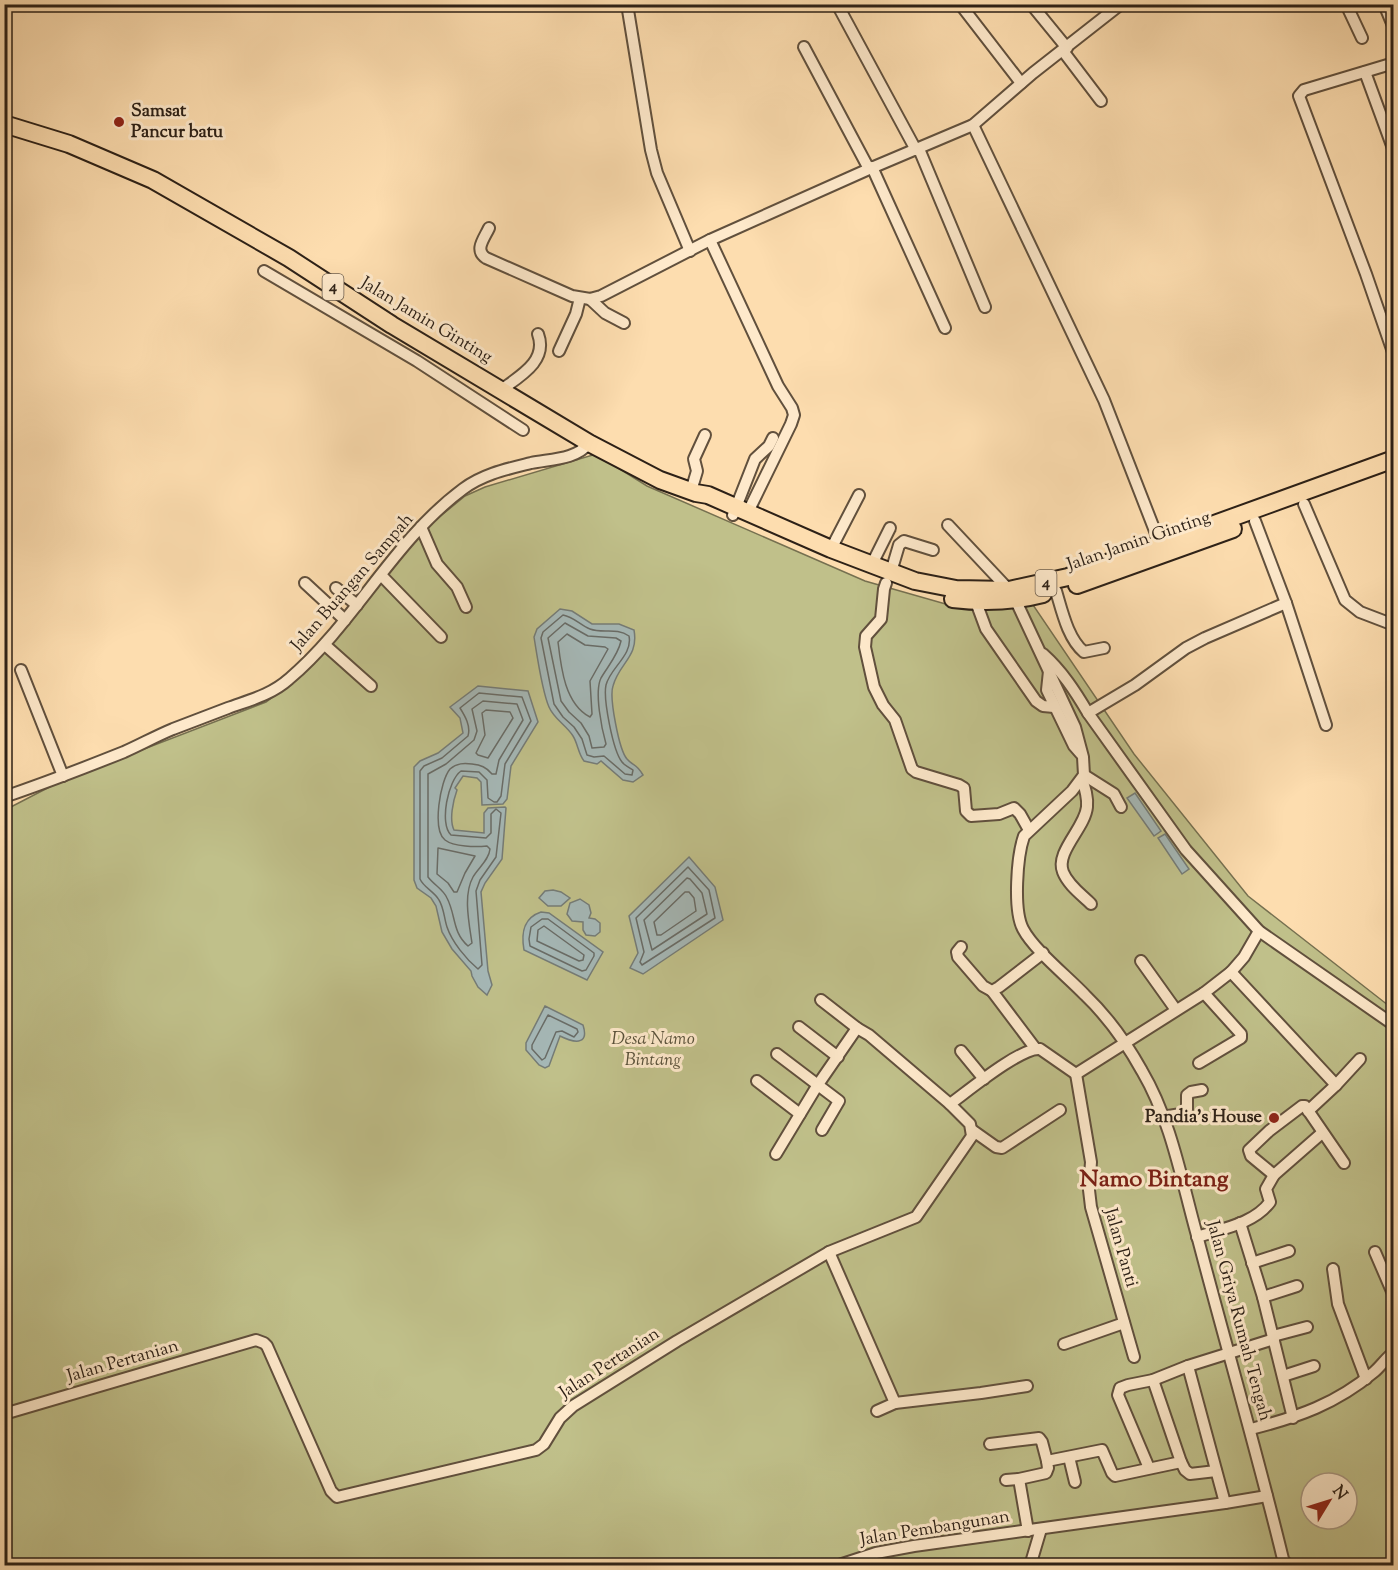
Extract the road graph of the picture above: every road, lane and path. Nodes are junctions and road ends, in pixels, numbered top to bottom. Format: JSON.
{"nodes":[{"id":1,"x":627,"y":4,"type":"edge"},
{"id":2,"x":837,"y":4,"type":"edge"},
{"id":3,"x":960,"y":4,"type":"edge"},
{"id":4,"x":1031,"y":4,"type":"edge"},
{"id":5,"x":1121,"y":4,"type":"edge"},
{"id":6,"x":1346,"y":4,"type":"edge"},
{"id":7,"x":1384,"y":4,"type":"edge"},
{"id":8,"x":1108,"y":8,"type":"edge"},
{"id":9,"x":1394,"y":28,"type":"edge"},
{"id":10,"x":1362,"y":38,"type":"dead end"},
{"id":11,"x":804,"y":47,"type":"dead end"},
{"id":12,"x":1065,"y":49,"type":"junction"},
{"id":13,"x":1394,"y":63,"type":"edge"},
{"id":14,"x":1365,"y":72,"type":"junction"},
{"id":15,"x":1021,"y":83,"type":"junction"},
{"id":16,"x":1101,"y":101,"type":"dead end"},
{"id":17,"x":4,"y":123,"type":"edge"},
{"id":18,"x":974,"y":125,"type":"junction"},
{"id":19,"x":918,"y":150,"type":"junction"},
{"id":20,"x":1394,"y":151,"type":"edge"},
{"id":21,"x":871,"y":168,"type":"junction"},
{"id":22,"x":489,"y":228,"type":"dead end"},
{"id":23,"x":710,"y":240,"type":"junction"},
{"id":24,"x":690,"y":251,"type":"junction"},
{"id":25,"x":264,"y":271,"type":"dead end"},
{"id":26,"x":585,"y":298,"type":"junction"},
{"id":27,"x":985,"y":307,"type":"dead end"},
{"id":28,"x":624,"y":323,"type":"dead end"},
{"id":29,"x":945,"y":328,"type":"dead end"},
{"id":30,"x":538,"y":334,"type":"dead end"},
{"id":31,"x":426,"y":346,"type":"junction"},
{"id":32,"x":559,"y":351,"type":"dead end"},
{"id":33,"x":1394,"y":355,"type":"edge"},
{"id":34,"x":417,"y":362,"type":"junction"},
{"id":35,"x":501,"y":390,"type":"junction"},
{"id":36,"x":524,"y":430,"type":"dead end"},
{"id":37,"x":705,"y":435,"type":"dead end"},
{"id":38,"x":773,"y":438,"type":"dead end"},
{"id":39,"x":589,"y":443,"type":"junction"},
{"id":40,"x":1394,"y":459,"type":"edge"},
{"id":41,"x":1394,"y":470,"type":"edge"},
{"id":42,"x":693,"y":492,"type":"junction"},
{"id":43,"x":859,"y":495,"type":"dead end"},
{"id":44,"x":1304,"y":504,"type":"junction"},
{"id":45,"x":739,"y":511,"type":"junction"},
{"id":46,"x":1255,"y":521,"type":"junction"},
{"id":47,"x":948,"y":525,"type":"dead end"},
{"id":48,"x":421,"y":527,"type":"junction"},
{"id":49,"x":890,"y":528,"type":"dead end"},
{"id":50,"x":831,"y":549,"type":"junction"},
{"id":51,"x":1162,"y":549,"type":"junction"},
{"id":52,"x":933,"y":550,"type":"dead end"},
{"id":53,"x":871,"y":566,"type":"junction"},
{"id":54,"x":381,"y":575,"type":"junction"},
{"id":55,"x":889,"y":578,"type":"junction"},
{"id":56,"x":305,"y":583,"type":"dead end"},
{"id":57,"x":336,"y":588,"type":"dead end"},
{"id":58,"x":1056,"y":591,"type":"junction"},
{"id":59,"x":1012,"y":596,"type":"junction"},
{"id":60,"x":976,"y":602,"type":"junction"},
{"id":61,"x":1286,"y":603,"type":"junction"},
{"id":62,"x":357,"y":605,"type":"junction"},
{"id":63,"x":466,"y":607,"type":"dead end"},
{"id":64,"x":345,"y":620,"type":"junction"},
{"id":65,"x":1394,"y":625,"type":"edge"},
{"id":66,"x":441,"y":637,"type":"dead end"},
{"id":67,"x":325,"y":645,"type":"junction"},
{"id":68,"x":1104,"y":648,"type":"dead end"},
{"id":69,"x":1041,"y":652,"type":"junction"},
{"id":70,"x":21,"y":670,"type":"dead end"},
{"id":71,"x":1048,"y":671,"type":"junction"},
{"id":72,"x":371,"y":686,"type":"dead end"},
{"id":73,"x":1054,"y":707,"type":"junction"},
{"id":74,"x":1088,"y":713,"type":"junction"},
{"id":75,"x":1326,"y":724,"type":"dead end"},
{"id":76,"x":1083,"y":757,"type":"junction"},
{"id":77,"x":63,"y":776,"type":"junction"},
{"id":78,"x":1083,"y":777,"type":"junction"},
{"id":79,"x":4,"y":796,"type":"edge"},
{"id":80,"x":1121,"y":807,"type":"dead end"},
{"id":81,"x":1029,"y":830,"type":"junction"},
{"id":82,"x":1091,"y":904,"type":"dead end"},
{"id":83,"x":1259,"y":931,"type":"junction"},
{"id":84,"x":961,"y":947,"type":"dead end"},
{"id":85,"x":1043,"y":953,"type":"junction"},
{"id":86,"x":1142,"y":961,"type":"dead end"},
{"id":87,"x":1231,"y":972,"type":"junction"},
{"id":88,"x":992,"y":990,"type":"junction"},
{"id":89,"x":1204,"y":993,"type":"junction"},
{"id":90,"x":821,"y":1000,"type":"dead end"},
{"id":91,"x":1176,"y":1010,"type":"junction"},
{"id":92,"x":1394,"y":1025,"type":"edge"},
{"id":93,"x":799,"y":1027,"type":"dead end"},
{"id":94,"x":857,"y":1028,"type":"junction"},
{"id":95,"x":1125,"y":1043,"type":"junction"},
{"id":96,"x":1035,"y":1048,"type":"junction"},
{"id":97,"x":961,"y":1051,"type":"dead end"},
{"id":98,"x":777,"y":1054,"type":"dead end"},
{"id":99,"x":838,"y":1057,"type":"junction"},
{"id":100,"x":1360,"y":1059,"type":"dead end"},
{"id":101,"x":1199,"y":1063,"type":"dead end"},
{"id":102,"x":1076,"y":1074,"type":"junction"},
{"id":103,"x":984,"y":1079,"type":"junction"},
{"id":104,"x":758,"y":1081,"type":"dead end"},
{"id":105,"x":1336,"y":1084,"type":"junction"},
{"id":106,"x":817,"y":1086,"type":"junction"},
{"id":107,"x":1202,"y":1090,"type":"dead end"},
{"id":108,"x":950,"y":1104,"type":"junction"},
{"id":109,"x":1060,"y":1110,"type":"dead end"},
{"id":110,"x":1308,"y":1112,"type":"junction"},
{"id":111,"x":800,"y":1114,"type":"junction"},
{"id":112,"x":1162,"y":1116,"type":"junction"},
{"id":113,"x":822,"y":1130,"type":"dead end"},
{"id":114,"x":972,"y":1130,"type":"junction"},
{"id":115,"x":1322,"y":1133,"type":"junction"},
{"id":116,"x":776,"y":1154,"type":"dead end"},
{"id":117,"x":1344,"y":1163,"type":"dead end"},
{"id":118,"x":1274,"y":1175,"type":"junction"},
{"id":119,"x":1240,"y":1222,"type":"junction"},
{"id":120,"x":1197,"y":1237,"type":"junction"},
{"id":121,"x":1288,"y":1251,"type":"dead end"},
{"id":122,"x":829,"y":1252,"type":"junction"},
{"id":123,"x":1375,"y":1252,"type":"dead end"},
{"id":124,"x":1252,"y":1263,"type":"junction"},
{"id":125,"x":1333,"y":1269,"type":"dead end"},
{"id":126,"x":1297,"y":1286,"type":"dead end"},
{"id":127,"x":1394,"y":1296,"type":"edge"},
{"id":128,"x":1263,"y":1297,"type":"junction"},
{"id":129,"x":1307,"y":1327,"type":"dead end"},
{"id":130,"x":1130,"y":1329,"type":"junction"},
{"id":131,"x":1273,"y":1337,"type":"junction"},
{"id":132,"x":1064,"y":1344,"type":"dead end"},
{"id":133,"x":1229,"y":1352,"type":"junction"},
{"id":134,"x":1394,"y":1352,"type":"edge"},
{"id":135,"x":1134,"y":1357,"type":"dead end"},
{"id":136,"x":1188,"y":1366,"type":"junction"},
{"id":137,"x":1314,"y":1366,"type":"dead end"},
{"id":138,"x":1283,"y":1376,"type":"junction"},
{"id":139,"x":1366,"y":1379,"type":"junction"},
{"id":140,"x":1153,"y":1380,"type":"junction"},
{"id":141,"x":1027,"y":1386,"type":"dead end"},
{"id":142,"x":896,"y":1403,"type":"junction"},
{"id":143,"x":877,"y":1411,"type":"dead end"},
{"id":144,"x":4,"y":1414,"type":"edge"},
{"id":145,"x":1293,"y":1418,"type":"junction"},
{"id":146,"x":1251,"y":1430,"type":"junction"},
{"id":147,"x":990,"y":1444,"type":"dead end"},
{"id":148,"x":1069,"y":1457,"type":"junction"},
{"id":149,"x":1047,"y":1461,"type":"junction"},
{"id":150,"x":1181,"y":1462,"type":"junction"},
{"id":151,"x":1149,"y":1468,"type":"junction"},
{"id":152,"x":1216,"y":1471,"type":"junction"},
{"id":153,"x":1019,"y":1479,"type":"junction"},
{"id":154,"x":1006,"y":1480,"type":"dead end"},
{"id":155,"x":1075,"y":1482,"type":"dead end"},
{"id":156,"x":1267,"y":1496,"type":"junction"},
{"id":157,"x":1225,"y":1503,"type":"junction"},
{"id":158,"x":1041,"y":1529,"type":"junction"},
{"id":159,"x":1028,"y":1531,"type":"junction"},
{"id":160,"x":836,"y":1566,"type":"edge"},
{"id":161,"x":1030,"y":1566,"type":"edge"},
{"id":162,"x":1288,"y":1566,"type":"edge"}],
"edges":[{"from":1,"to":24,"type":"street"},
{"from":2,"to":19,"type":"street"},
{"from":3,"to":15,"type":"street"},
{"from":4,"to":12,"type":"street"},
{"from":5,"to":8,"type":"street"},
{"from":6,"to":10,"type":"street"},
{"from":7,"to":9,"type":"street"},
{"from":8,"to":12,"type":"street"},
{"from":11,"to":21,"type":"street"},
{"from":12,"to":15,"type":"street"},
{"from":12,"to":16,"type":"street"},
{"from":13,"to":14,"type":"street"},
{"from":14,"to":20,"type":"street"},
{"from":14,"to":33,"type":"street"},
{"from":15,"to":18,"type":"street"},
{"from":17,"to":31,"type":"highway","name":"Jalan Jamin Ginting","number":"4"},
{"from":18,"to":19,"type":"street"},
{"from":18,"to":51,"type":"street"},
{"from":19,"to":21,"type":"street"},
{"from":19,"to":27,"type":"street"},
{"from":21,"to":23,"type":"street"},
{"from":21,"to":29,"type":"street"},
{"from":22,"to":26,"type":"street"},
{"from":23,"to":24,"type":"street"},
{"from":23,"to":45,"type":"street"},
{"from":24,"to":26,"type":"street"},
{"from":25,"to":34,"type":"street"},
{"from":26,"to":28,"type":"street"},
{"from":26,"to":32,"type":"street"},
{"from":30,"to":35,"type":"street"},
{"from":31,"to":34,"type":"street"},
{"from":31,"to":35,"type":"highway","name":"Jalan Jamin Ginting","number":"4"},
{"from":34,"to":36,"type":"street"},
{"from":35,"to":39,"type":"highway","name":"Jalan Jamin Ginting","number":"4"},
{"from":37,"to":42,"type":"street"},
{"from":38,"to":45,"type":"street"},
{"from":39,"to":42,"type":"highway","name":"Jalan Jamin Ginting","number":"4"},
{"from":39,"to":48,"type":"street","name":"Jalan Buangan Sampah"},
{"from":40,"to":51,"type":"highway","name":"Jalan Jamin Ginting","number":"4"},
{"from":41,"to":44,"type":"highway","name":"Jalan Jamin Ginting","number":"4"},
{"from":42,"to":45,"type":"highway","name":"Jalan Jamin Ginting","number":"4"},
{"from":43,"to":50,"type":"street"},
{"from":44,"to":46,"type":"highway","name":"Jalan Jamin Ginting","number":"4"},
{"from":44,"to":65,"type":"street"},
{"from":45,"to":50,"type":"highway","name":"Jalan Jamin Ginting","number":"4"},
{"from":45,"to":55,"type":"highway","name":"Jalan Jamin Ginting","number":"4"},
{"from":46,"to":51,"type":"highway","name":"Jalan Jamin Ginting","number":"4"},
{"from":46,"to":61,"type":"street"},
{"from":47,"to":59,"type":"street"},
{"from":48,"to":54,"type":"street","name":"Jalan Buangan Sampah"},
{"from":48,"to":63,"type":"street"},
{"from":49,"to":53,"type":"street"},
{"from":50,"to":53,"type":"highway","name":"Jalan Jamin Ginting","number":"4"},
{"from":51,"to":58,"type":"highway","name":"Jalan Jamin Ginting","number":"4"},
{"from":51,"to":59,"type":"highway","name":"Jalan Jamin Ginting","number":"4"},
{"from":52,"to":55,"type":"street"},
{"from":53,"to":55,"type":"highway","name":"Jalan Jamin Ginting","number":"4"},
{"from":54,"to":62,"type":"street","name":"Jalan Buangan Sampah"},
{"from":54,"to":66,"type":"street"},
{"from":55,"to":59,"type":"highway","name":"Jalan Jamin Ginting","number":"4"},
{"from":55,"to":60,"type":"highway","name":"Jalan Jamin Ginting","number":"4"},
{"from":55,"to":81,"type":"street"},
{"from":56,"to":64,"type":"street"},
{"from":57,"to":62,"type":"street"},
{"from":58,"to":59,"type":"highway","name":"Jalan Jamin Ginting","number":"4"},
{"from":58,"to":68,"type":"street"},
{"from":59,"to":60,"type":"highway","name":"Jalan Jamin Ginting","number":"4"},
{"from":59,"to":69,"type":"street"},
{"from":60,"to":73,"type":"street"},
{"from":61,"to":74,"type":"street"},
{"from":61,"to":75,"type":"street"},
{"from":62,"to":64,"type":"street","name":"Jalan Buangan Sampah"},
{"from":64,"to":67,"type":"street","name":"Jalan Buangan Sampah"},
{"from":67,"to":72,"type":"street"},
{"from":67,"to":77,"type":"street","name":"Jalan Buangan Sampah"},
{"from":69,"to":71,"type":"street"},
{"from":69,"to":74,"type":"street"},
{"from":70,"to":77,"type":"street"},
{"from":71,"to":73,"type":"street"},
{"from":71,"to":76,"type":"street"},
{"from":73,"to":76,"type":"street"},
{"from":74,"to":83,"type":"street"},
{"from":76,"to":78,"type":"street"},
{"from":77,"to":79,"type":"street","name":"Jalan Buangan Sampah"},
{"from":78,"to":80,"type":"street"},
{"from":78,"to":81,"type":"street"},
{"from":78,"to":82,"type":"street"},
{"from":81,"to":85,"type":"street","name":"Jalan Griya Rumah Tengah"},
{"from":83,"to":87,"type":"street"},
{"from":83,"to":92,"type":"street"},
{"from":84,"to":88,"type":"street"},
{"from":85,"to":88,"type":"street"},
{"from":85,"to":95,"type":"street","name":"Jalan Griya Rumah Tengah"},
{"from":86,"to":91,"type":"street"},
{"from":87,"to":89,"type":"street"},
{"from":87,"to":105,"type":"street"},
{"from":88,"to":96,"type":"street"},
{"from":89,"to":91,"type":"street"},
{"from":89,"to":101,"type":"street"},
{"from":90,"to":94,"type":"street"},
{"from":91,"to":95,"type":"street"},
{"from":93,"to":99,"type":"street"},
{"from":94,"to":99,"type":"street"},
{"from":94,"to":108,"type":"street"},
{"from":95,"to":102,"type":"street"},
{"from":95,"to":112,"type":"street","name":"Jalan Griya Rumah Tengah"},
{"from":96,"to":102,"type":"street"},
{"from":96,"to":103,"type":"street"},
{"from":97,"to":103,"type":"street"},
{"from":98,"to":106,"type":"street"},
{"from":99,"to":106,"type":"street"},
{"from":100,"to":105,"type":"street"},
{"from":102,"to":130,"type":"street","name":"Jalan Panti"},
{"from":103,"to":108,"type":"street"},
{"from":104,"to":111,"type":"street"},
{"from":105,"to":110,"type":"street"},
{"from":106,"to":111,"type":"street"},
{"from":106,"to":113,"type":"street"},
{"from":107,"to":112,"type":"street"},
{"from":108,"to":114,"type":"street"},
{"from":109,"to":114,"type":"street"},
{"from":110,"to":115,"type":"street"},
{"from":110,"to":118,"type":"street"},
{"from":111,"to":116,"type":"street"},
{"from":112,"to":120,"type":"street","name":"Jalan Griya Rumah Tengah"},
{"from":114,"to":122,"type":"street","name":"Jalan Pertanian"},
{"from":115,"to":117,"type":"street"},
{"from":115,"to":118,"type":"street"},
{"from":118,"to":119,"type":"street"},
{"from":119,"to":120,"type":"street"},
{"from":119,"to":124,"type":"street"},
{"from":120,"to":133,"type":"street","name":"Jalan Griya Rumah Tengah"},
{"from":121,"to":124,"type":"street"},
{"from":122,"to":142,"type":"street"},
{"from":122,"to":144,"type":"street","name":"Jalan Pertanian"},
{"from":123,"to":127,"type":"street"},
{"from":124,"to":128,"type":"street"},
{"from":125,"to":139,"type":"street"},
{"from":126,"to":128,"type":"street"},
{"from":128,"to":131,"type":"street"},
{"from":129,"to":131,"type":"street"},
{"from":130,"to":132,"type":"street"},
{"from":130,"to":135,"type":"street","name":"Jalan Panti"},
{"from":131,"to":133,"type":"street"},
{"from":131,"to":138,"type":"street"},
{"from":133,"to":136,"type":"street"},
{"from":133,"to":146,"type":"street","name":"Jalan Griya Rumah Tengah"},
{"from":134,"to":139,"type":"street"},
{"from":136,"to":140,"type":"street"},
{"from":136,"to":152,"type":"street"},
{"from":137,"to":138,"type":"street"},
{"from":138,"to":145,"type":"street"},
{"from":139,"to":145,"type":"street"},
{"from":140,"to":150,"type":"street"},
{"from":140,"to":151,"type":"street"},
{"from":141,"to":142,"type":"street"},
{"from":142,"to":143,"type":"street"},
{"from":145,"to":146,"type":"street"},
{"from":146,"to":156,"type":"street","name":"Jalan Griya Rumah Tengah"},
{"from":147,"to":149,"type":"street"},
{"from":148,"to":149,"type":"street"},
{"from":148,"to":151,"type":"street"},
{"from":148,"to":155,"type":"street"},
{"from":149,"to":153,"type":"street"},
{"from":150,"to":151,"type":"street"},
{"from":150,"to":152,"type":"street"},
{"from":152,"to":157,"type":"street"},
{"from":153,"to":154,"type":"street"},
{"from":153,"to":159,"type":"street"},
{"from":156,"to":157,"type":"street","name":"Jalan Pembangunan"},
{"from":156,"to":162,"type":"street","name":"Jalan Griya Rumah Tengah"},
{"from":157,"to":158,"type":"street","name":"Jalan Pembangunan"},
{"from":158,"to":159,"type":"street","name":"Jalan Pembangunan"},
{"from":158,"to":161,"type":"street"},
{"from":159,"to":160,"type":"street","name":"Jalan Pembangunan"}]}
